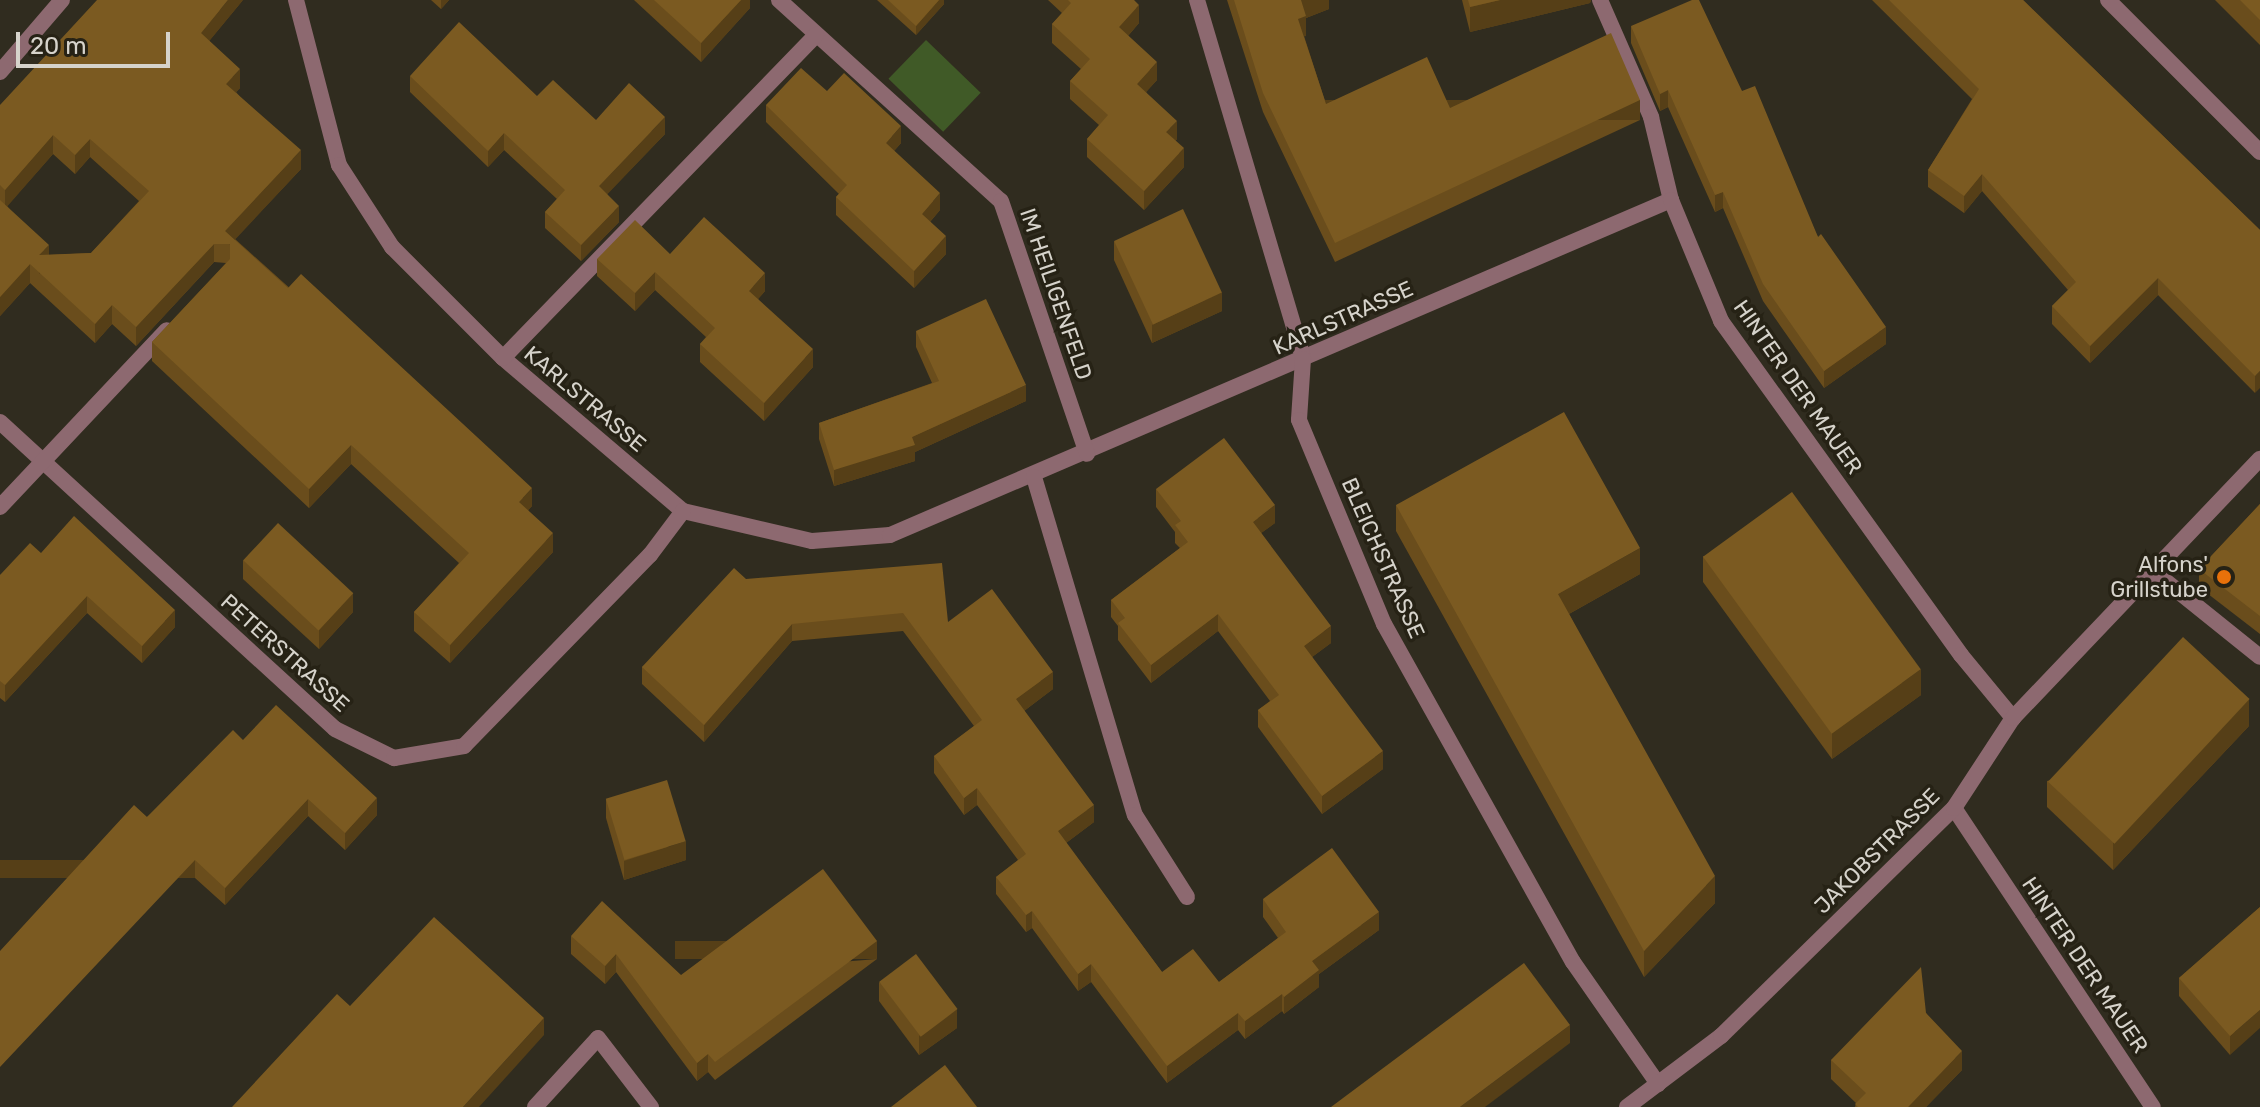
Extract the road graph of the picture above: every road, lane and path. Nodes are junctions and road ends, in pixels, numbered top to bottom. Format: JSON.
{"nodes":[{"id":1,"x":62,"y":0,"type":"edge"},
{"id":2,"x":296,"y":0,"type":"edge"},
{"id":3,"x":779,"y":0,"type":"edge"},
{"id":4,"x":1197,"y":0,"type":"edge"},
{"id":5,"x":1600,"y":0,"type":"edge"},
{"id":6,"x":2108,"y":0,"type":"edge"},
{"id":7,"x":816,"y":35,"type":"junction"},
{"id":8,"x":0,"y":72,"type":"edge"},
{"id":9,"x":2260,"y":152,"type":"edge"},
{"id":10,"x":1671,"y":200,"type":"junction"},
{"id":11,"x":180,"y":315,"type":"edge"},
{"id":12,"x":503,"y":358,"type":"junction"},
{"id":13,"x":1303,"y":359,"type":"junction"},
{"id":14,"x":0,"y":422,"type":"edge"},
{"id":15,"x":1087,"y":454,"type":"junction"},
{"id":16,"x":2260,"y":459,"type":"edge"},
{"id":17,"x":43,"y":464,"type":"junction"},
{"id":18,"x":1034,"y":477,"type":"junction"},
{"id":19,"x":0,"y":507,"type":"edge"},
{"id":20,"x":683,"y":511,"type":"junction"},
{"id":21,"x":2153,"y":571,"type":"junction"},
{"id":22,"x":2260,"y":657,"type":"edge"},
{"id":23,"x":2013,"y":718,"type":"junction"},
{"id":24,"x":1954,"y":808,"type":"junction"},
{"id":25,"x":1187,"y":897,"type":"dead end"},
{"id":26,"x":1658,"y":1084,"type":"junction"},
{"id":27,"x":535,"y":1107,"type":"edge"},
{"id":28,"x":651,"y":1107,"type":"edge"},
{"id":29,"x":1627,"y":1107,"type":"edge"},
{"id":30,"x":2153,"y":1107,"type":"edge"}],
"edges":[{"from":1,"to":8,"type":"street"},
{"from":2,"to":12,"type":"street","name":"KARLSTRASSE"},
{"from":3,"to":7,"type":"street","name":"IM HEILIGENFELD"},
{"from":4,"to":13,"type":"street","name":"BLEICHSTRASSE"},
{"from":5,"to":10,"type":"street","name":"HINTER DER MAUER"},
{"from":6,"to":9,"type":"street"},
{"from":7,"to":12,"type":"street"},
{"from":7,"to":15,"type":"street","name":"IM HEILIGENFELD"},
{"from":10,"to":13,"type":"street","name":"KARLSTRASSE"},
{"from":10,"to":23,"type":"street","name":"HINTER DER MAUER"},
{"from":11,"to":17,"type":"street"},
{"from":12,"to":20,"type":"street","name":"KARLSTRASSE"},
{"from":13,"to":15,"type":"street","name":"KARLSTRASSE"},
{"from":13,"to":26,"type":"street","name":"BLEICHSTRASSE"},
{"from":14,"to":17,"type":"street","name":"PETERSTRASSE"},
{"from":15,"to":18,"type":"street","name":"KARLSTRASSE"},
{"from":16,"to":21,"type":"street","name":"JAKOBSTRASSE"},
{"from":17,"to":19,"type":"street"},
{"from":17,"to":20,"type":"street","name":"PETERSTRASSE"},
{"from":18,"to":20,"type":"street","name":"KARLSTRASSE"},
{"from":18,"to":25,"type":"street"},
{"from":21,"to":22,"type":"street"},
{"from":21,"to":23,"type":"street","name":"JAKOBSTRASSE"},
{"from":23,"to":24,"type":"street","name":"JAKOBSTRASSE"},
{"from":24,"to":26,"type":"street","name":"JAKOBSTRASSE"},
{"from":24,"to":30,"type":"street","name":"HINTER DER MAUER"},
{"from":26,"to":29,"type":"street","name":"JAKOBSTRASSE"},
{"from":27,"to":28,"type":"street"}]}
